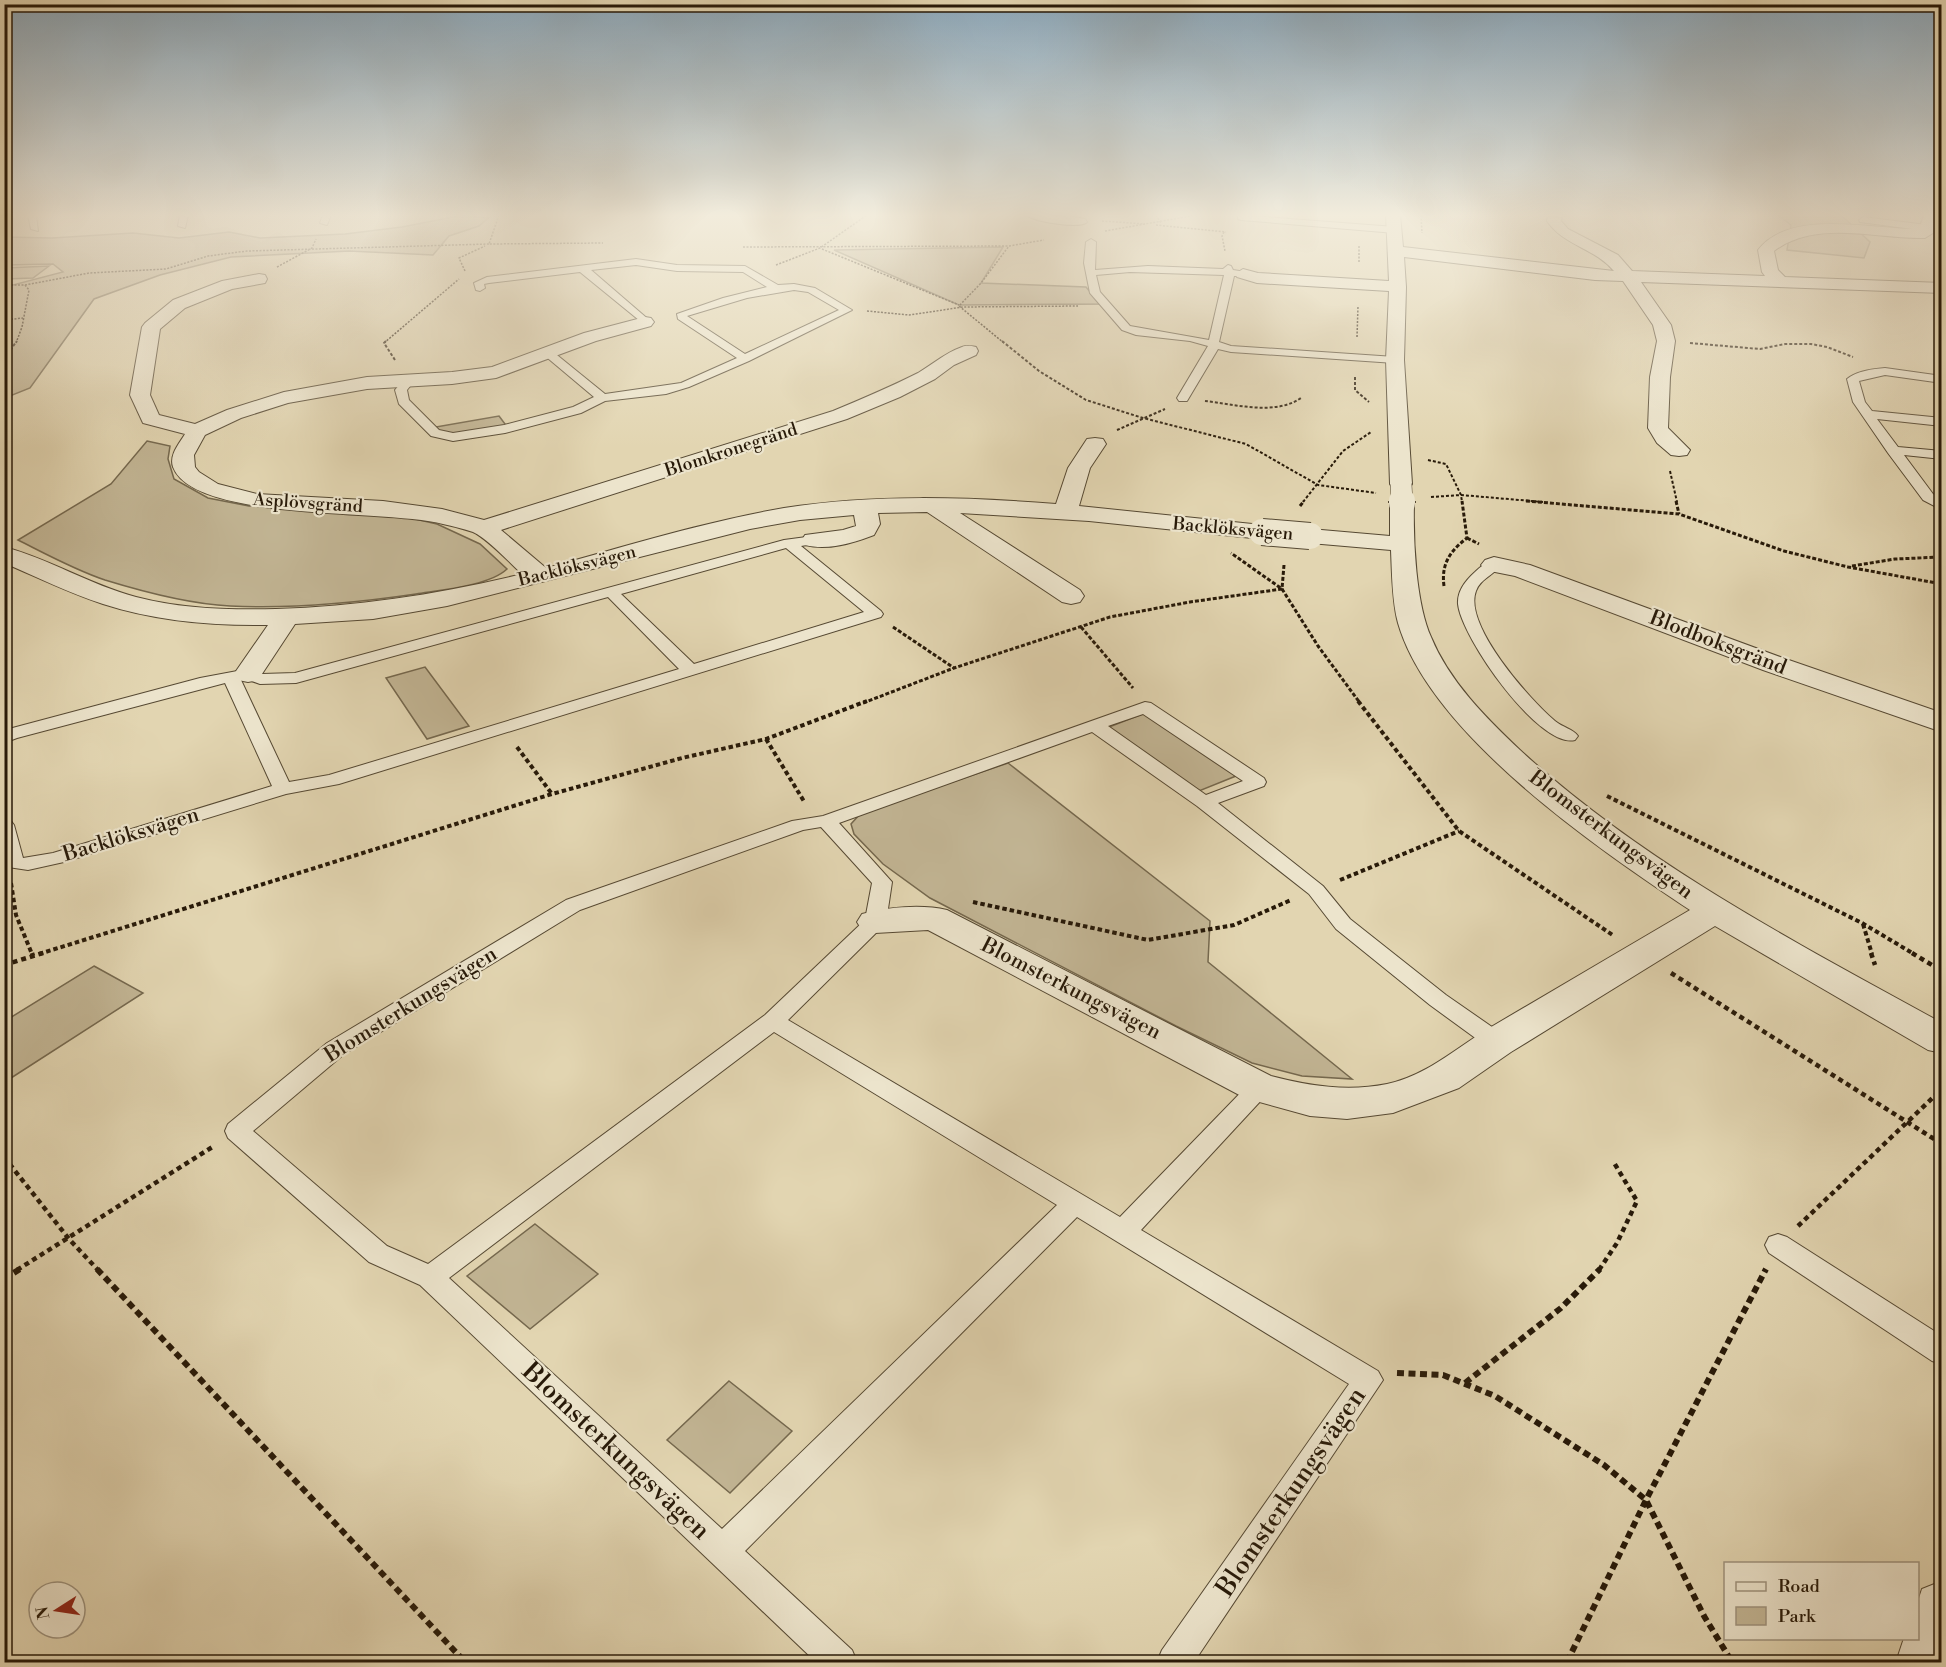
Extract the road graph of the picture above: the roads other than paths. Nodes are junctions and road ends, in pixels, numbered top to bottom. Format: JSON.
{"nodes":[{"id":1,"x":208,"y":293,"type":"edge"},
{"id":2,"x":611,"y":293,"type":"edge"},
{"id":3,"x":763,"y":293,"type":"edge"},
{"id":4,"x":816,"y":293,"type":"edge"},
{"id":5,"x":1095,"y":293,"type":"edge"},
{"id":6,"x":1226,"y":293,"type":"edge"},
{"id":7,"x":1398,"y":293,"type":"edge"},
{"id":8,"x":1639,"y":293,"type":"edge"},
{"id":9,"x":645,"y":322,"type":"joint"},
{"id":10,"x":1214,"y":344,"type":"junction"},
{"id":11,"x":969,"y":351,"type":"dead end"},
{"id":12,"x":548,"y":353,"type":"junction"},
{"id":13,"x":745,"y":359,"type":"junction"},
{"id":14,"x":1395,"y":360,"type":"junction"},
{"id":15,"x":409,"y":380,"type":"junction"},
{"id":16,"x":1941,"y":380,"type":"edge"},
{"id":17,"x":602,"y":398,"type":"junction"},
{"id":18,"x":1183,"y":398,"type":"dead end"},
{"id":19,"x":1868,"y":414,"type":"junction"},
{"id":20,"x":1941,"y":422,"type":"edge"},
{"id":21,"x":197,"y":430,"type":"junction"},
{"id":22,"x":1095,"y":444,"type":"dead end"},
{"id":23,"x":1679,"y":450,"type":"road end"},
{"id":24,"x":1893,"y":450,"type":"junction"},
{"id":25,"x":1941,"y":455,"type":"edge"},
{"id":26,"x":1922,"y":489,"type":"junction"},
{"id":27,"x":1941,"y":491,"type":"edge"},
{"id":28,"x":932,"y":506,"type":"junction"},
{"id":29,"x":1941,"y":506,"type":"edge"},
{"id":30,"x":865,"y":508,"type":"junction"},
{"id":31,"x":1065,"y":513,"type":"junction"},
{"id":32,"x":484,"y":528,"type":"junction"},
{"id":33,"x":814,"y":540,"type":"joint"},
{"id":34,"x":789,"y":543,"type":"junction"},
{"id":35,"x":1401,"y":543,"type":"junction"},
{"id":36,"x":4,"y":554,"type":"edge"},
{"id":37,"x":1494,"y":565,"type":"joint"},
{"id":38,"x":539,"y":575,"type":"junction"},
{"id":39,"x":611,"y":592,"type":"junction"},
{"id":40,"x":1071,"y":596,"type":"dead end"},
{"id":41,"x":287,"y":616,"type":"junction"},
{"id":42,"x":690,"y":670,"type":"junction"},
{"id":43,"x":239,"y":676,"type":"junction"},
{"id":44,"x":1941,"y":723,"type":"edge"},
{"id":45,"x":1095,"y":725,"type":"junction"},
{"id":46,"x":1569,"y":736,"type":"dead end"},
{"id":47,"x":4,"y":738,"type":"edge"},
{"id":48,"x":283,"y":789,"type":"junction"},
{"id":49,"x":1204,"y":802,"type":"junction"},
{"id":50,"x":826,"y":820,"type":"junction"},
{"id":51,"x":4,"y":825,"type":"edge"},
{"id":52,"x":1714,"y":911,"type":"junction"},
{"id":53,"x":875,"y":922,"type":"junction"},
{"id":54,"x":773,"y":1021,"type":"junction"},
{"id":55,"x":1941,"y":1040,"type":"edge"},
{"id":56,"x":1497,"y":1042,"type":"junction"},
{"id":57,"x":1259,"y":1088,"type":"junction"},
{"id":58,"x":1076,"y":1203,"type":"junction"},
{"id":59,"x":1123,"y":1231,"type":"junction"},
{"id":60,"x":1778,"y":1245,"type":"road end"},
{"id":61,"x":430,"y":1277,"type":"junction"},
{"id":62,"x":1941,"y":1352,"type":"edge"},
{"id":63,"x":722,"y":1551,"type":"junction"},
{"id":64,"x":1941,"y":1609,"type":"edge"},
{"id":65,"x":840,"y":1662,"type":"edge"},
{"id":66,"x":1174,"y":1662,"type":"edge"},
{"id":67,"x":1925,"y":1662,"type":"edge"}],
"edges":[{"from":1,"to":21,"type":"street"},
{"from":2,"to":9,"type":"lane"},
{"from":3,"to":13,"type":"lane"},
{"from":4,"to":13,"type":"lane"},
{"from":5,"to":10,"type":"lane"},
{"from":6,"to":10,"type":"lane"},
{"from":7,"to":14,"type":"street","name":"Blomsterkungsvägen"},
{"from":8,"to":23,"type":"street"},
{"from":9,"to":12,"type":"street"},
{"from":10,"to":14,"type":"lane"},
{"from":10,"to":18,"type":"lane"},
{"from":11,"to":32,"type":"street","name":"Blomkronegränd"},
{"from":12,"to":15,"type":"street"},
{"from":12,"to":17,"type":"lane"},
{"from":13,"to":17,"type":"lane"},
{"from":14,"to":35,"type":"street","name":"Blomsterkungsvägen"},
{"from":15,"to":17,"type":"lane"},
{"from":15,"to":21,"type":"street"},
{"from":16,"to":19,"type":"lane"},
{"from":19,"to":20,"type":"lane"},
{"from":19,"to":24,"type":"lane"},
{"from":21,"to":32,"type":"street","name":"Asplövsgränd"},
{"from":22,"to":31,"type":"street"},
{"from":24,"to":25,"type":"lane"},
{"from":24,"to":26,"type":"lane"},
{"from":26,"to":27,"type":"lane"},
{"from":26,"to":29,"type":"lane"},
{"from":28,"to":30,"type":"street","name":"Backlöksvägen"},
{"from":28,"to":31,"type":"street","name":"Backlöksvägen"},
{"from":28,"to":40,"type":"street"},
{"from":30,"to":33,"type":"street","name":"Backlöksvägen"},
{"from":30,"to":38,"type":"street","name":"Backlöksvägen"},
{"from":31,"to":35,"type":"street","name":"Backlöksvägen","bridge":true},
{"from":32,"to":38,"type":"street","name":"Asplövsgränd"},
{"from":33,"to":34,"type":"lane","name":"Backlöksvägen"},
{"from":34,"to":39,"type":"lane","name":"Backlöksvägen"},
{"from":34,"to":42,"type":"lane","name":"Backlöksvägen"},
{"from":35,"to":52,"type":"street","name":"Blomsterkungsvägen"},
{"from":36,"to":41,"type":"street","name":"Backlöksvägen"},
{"from":37,"to":44,"type":"street","name":"Blodboksgränd"},
{"from":37,"to":46,"type":"lane"},
{"from":38,"to":41,"type":"street","name":"Backlöksvägen"},
{"from":39,"to":42,"type":"lane","name":"Backlöksvägen"},
{"from":39,"to":43,"type":"lane","name":"Backlöksvägen"},
{"from":41,"to":43,"type":"street"},
{"from":42,"to":48,"type":"lane","name":"Backlöksvägen"},
{"from":43,"to":47,"type":"lane","name":"Backlöksvägen"},
{"from":43,"to":48,"type":"lane"},
{"from":45,"to":49,"type":"lane"},
{"from":45,"to":49,"type":"lane","name":"Blomsterkungsvägen"},
{"from":45,"to":50,"type":"lane","name":"Blomsterkungsvägen"},
{"from":48,"to":51,"type":"lane","name":"Backlöksvägen"},
{"from":49,"to":56,"type":"lane"},
{"from":50,"to":53,"type":"lane"},
{"from":50,"to":61,"type":"lane","name":"Blomsterkungsvägen"},
{"from":52,"to":55,"type":"street","name":"Blomsterkungsvägen"},
{"from":52,"to":56,"type":"street","name":"Blomsterkungsvägen"},
{"from":53,"to":54,"type":"lane"},
{"from":53,"to":57,"type":"street","name":"Blomsterkungsvägen"},
{"from":54,"to":58,"type":"lane","name":"Blomsterkungsvägen"},
{"from":54,"to":61,"type":"lane"},
{"from":56,"to":57,"type":"street","name":"Blomsterkungsvägen"},
{"from":57,"to":59,"type":"lane"},
{"from":58,"to":59,"type":"lane","name":"Blomsterkungsvägen"},
{"from":58,"to":63,"type":"lane","name":"Blomsterkungsvägen"},
{"from":59,"to":66,"type":"lane","name":"Blomsterkungsvägen"},
{"from":60,"to":62,"type":"lane"},
{"from":61,"to":63,"type":"lane","name":"Blomsterkungsvägen"},
{"from":63,"to":65,"type":"lane","name":"Blomsterkungsvägen"},
{"from":64,"to":67,"type":"street"}]}
